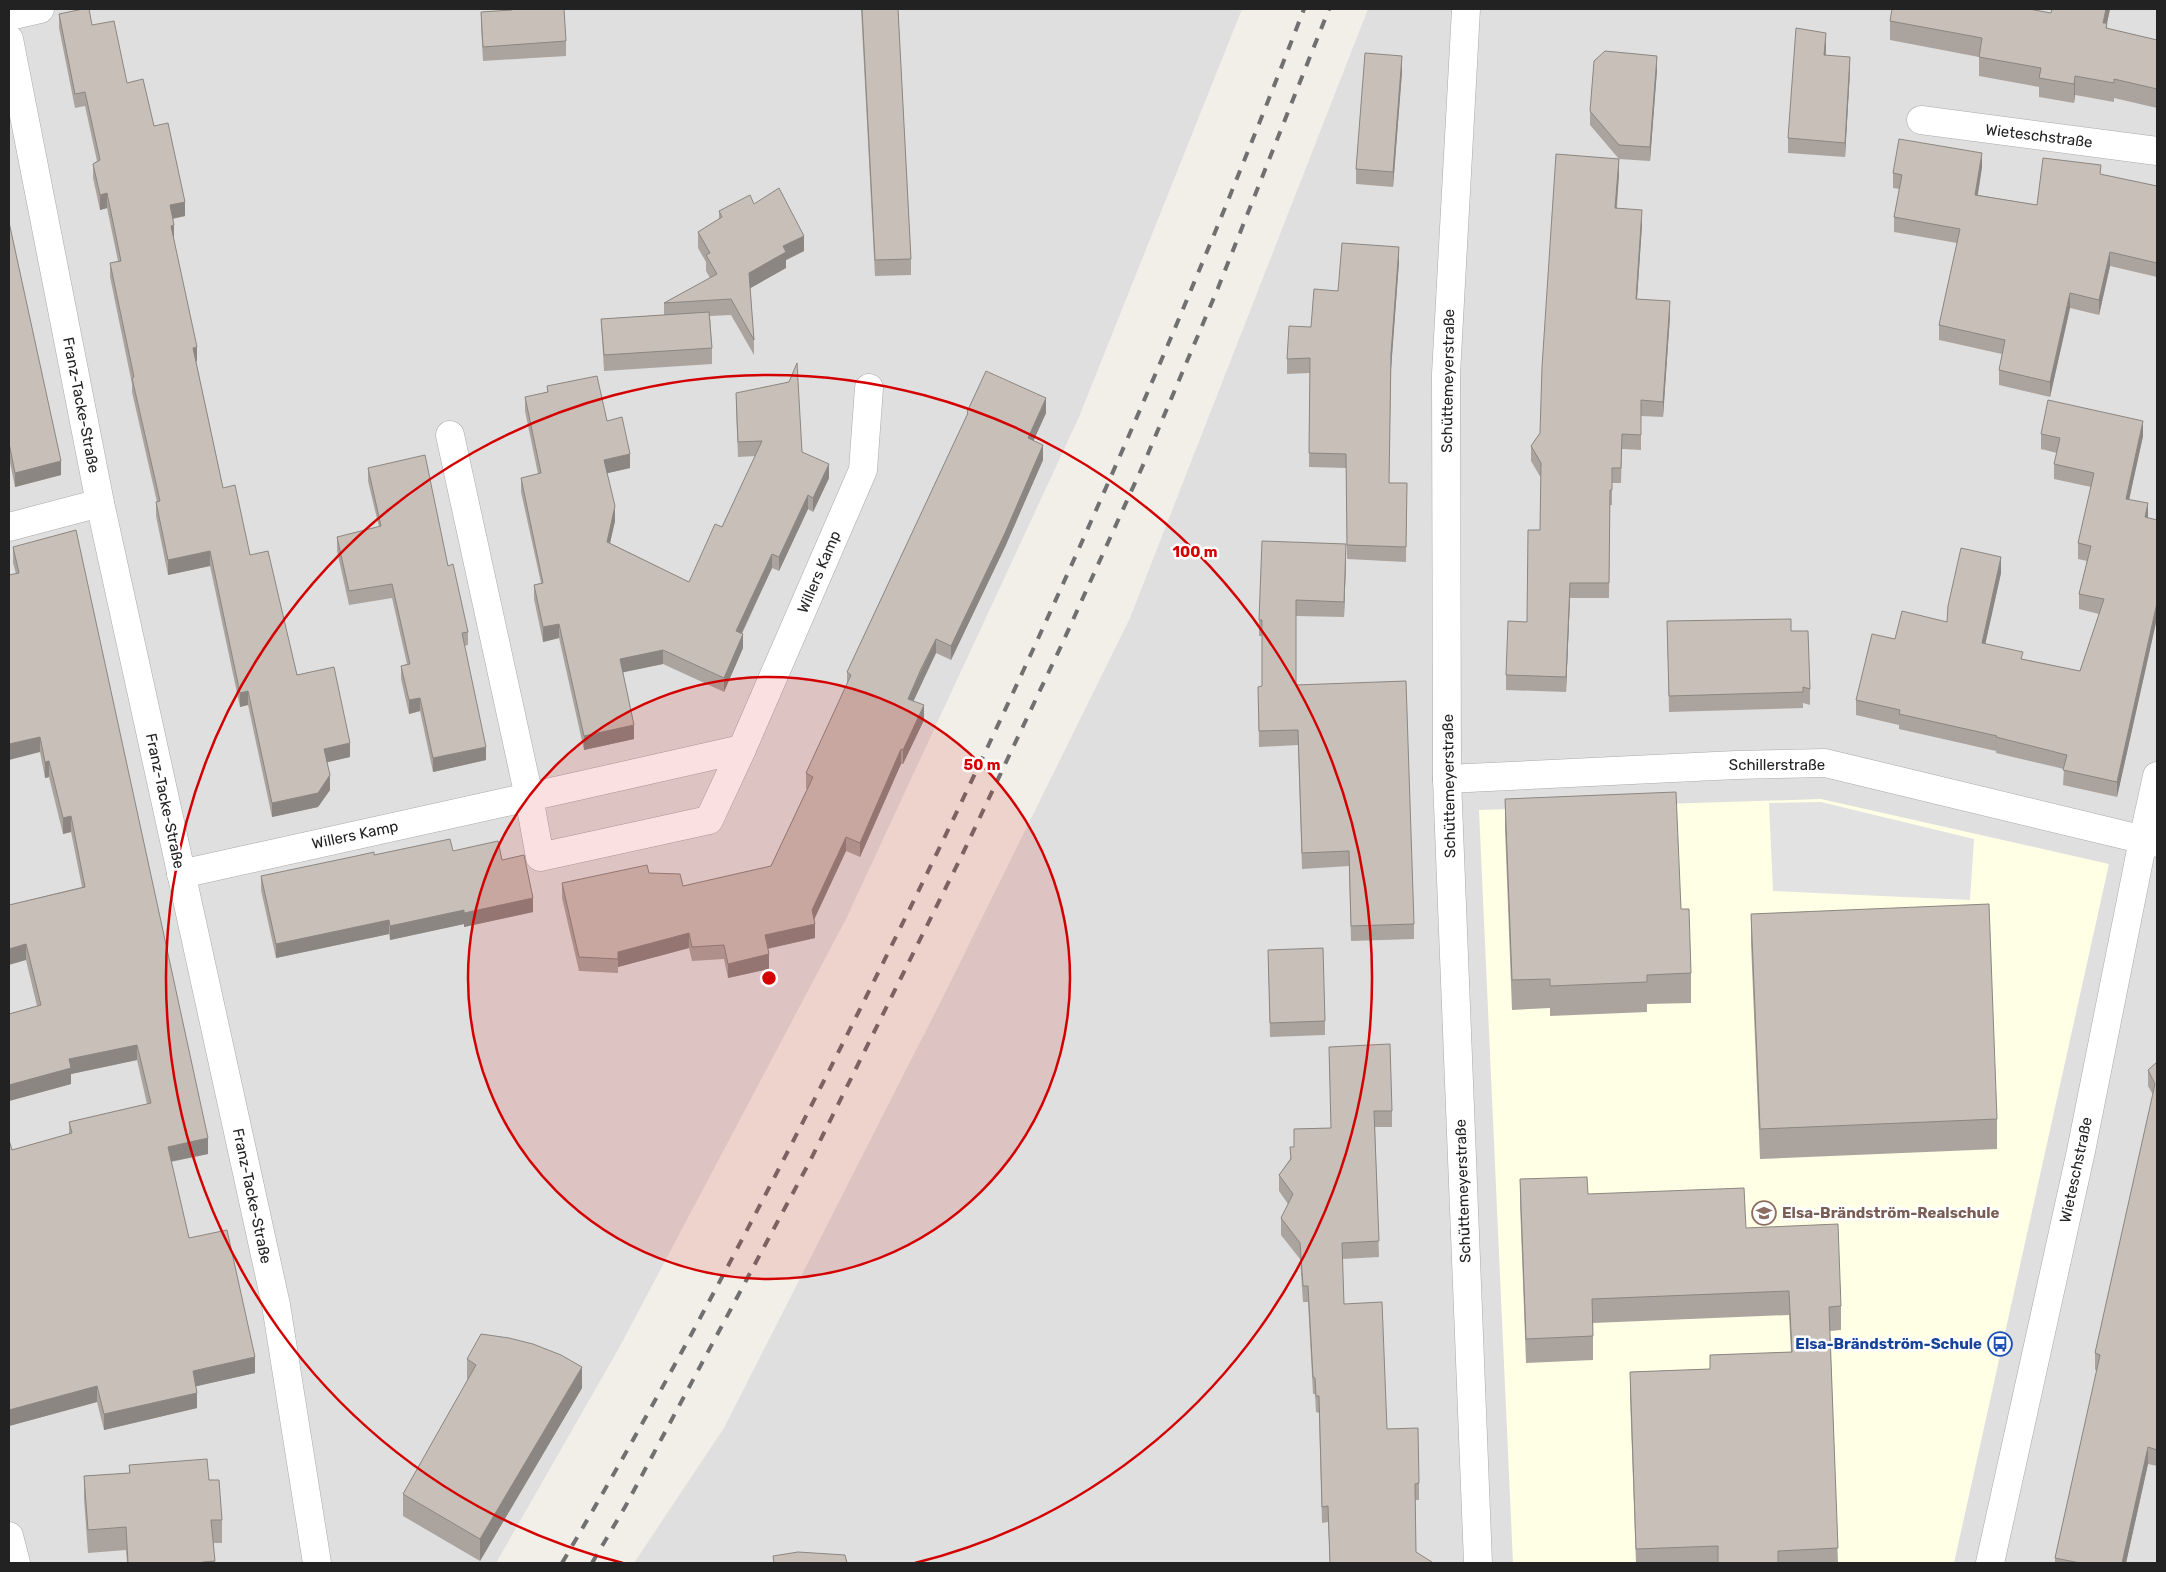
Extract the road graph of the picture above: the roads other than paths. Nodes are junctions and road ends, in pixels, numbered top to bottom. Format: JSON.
{"nodes":[{"id":1,"x":40,"y":9,"type":"edge"},
{"id":2,"x":1466,"y":9,"type":"edge"},
{"id":3,"x":9,"y":16,"type":"edge"},
{"id":4,"x":9,"y":39,"type":"edge"},
{"id":5,"x":1921,"y":120,"type":"dead end"},
{"id":6,"x":2157,"y":151,"type":"edge"},
{"id":7,"x":869,"y":388,"type":"dead end"},
{"id":8,"x":450,"y":435,"type":"dead end"},
{"id":9,"x":100,"y":503,"type":"junction"},
{"id":10,"x":9,"y":527,"type":"edge"},
{"id":11,"x":742,"y":749,"type":"junction"},
{"id":12,"x":2157,"y":776,"type":"edge"},
{"id":13,"x":1447,"y":779,"type":"junction"},
{"id":14,"x":529,"y":796,"type":"junction"},
{"id":15,"x":2150,"y":841,"type":"edge"},
{"id":16,"x":180,"y":874,"type":"junction"},
{"id":17,"x":9,"y":1536,"type":"edge"},
{"id":18,"x":16,"y":1563,"type":"edge"},
{"id":19,"x":317,"y":1563,"type":"edge"},
{"id":20,"x":1478,"y":1563,"type":"edge"},
{"id":21,"x":1990,"y":1563,"type":"edge"}],
"edges":[{"from":1,"to":3,"type":"street"},
{"from":2,"to":13,"type":"street","name":"Schüttemeyerstraße"},
{"from":4,"to":9,"type":"street","name":"Franz-Tacke-Straße"},
{"from":5,"to":6,"type":"street","name":"Wieteschstraße"},
{"from":7,"to":11,"type":"street","name":"Willers Kamp"},
{"from":8,"to":14,"type":"street","name":"Willers Kamp"},
{"from":9,"to":10,"type":"street"},
{"from":9,"to":16,"type":"street","name":"Franz-Tacke-Straße"},
{"from":11,"to":14,"type":"street","name":"Willers Kamp"},
{"from":11,"to":14,"type":"street","name":"Willers Kamp"},
{"from":12,"to":15,"type":"street","name":"Wieteschstraße"},
{"from":13,"to":15,"type":"street","name":"Schillerstraße"},
{"from":13,"to":20,"type":"street","name":"Schüttemeyerstraße"},
{"from":14,"to":16,"type":"street","name":"Willers Kamp"},
{"from":15,"to":21,"type":"street","name":"Wieteschstraße"},
{"from":16,"to":19,"type":"street","name":"Franz-Tacke-Straße"},
{"from":17,"to":18,"type":"street"}]}
